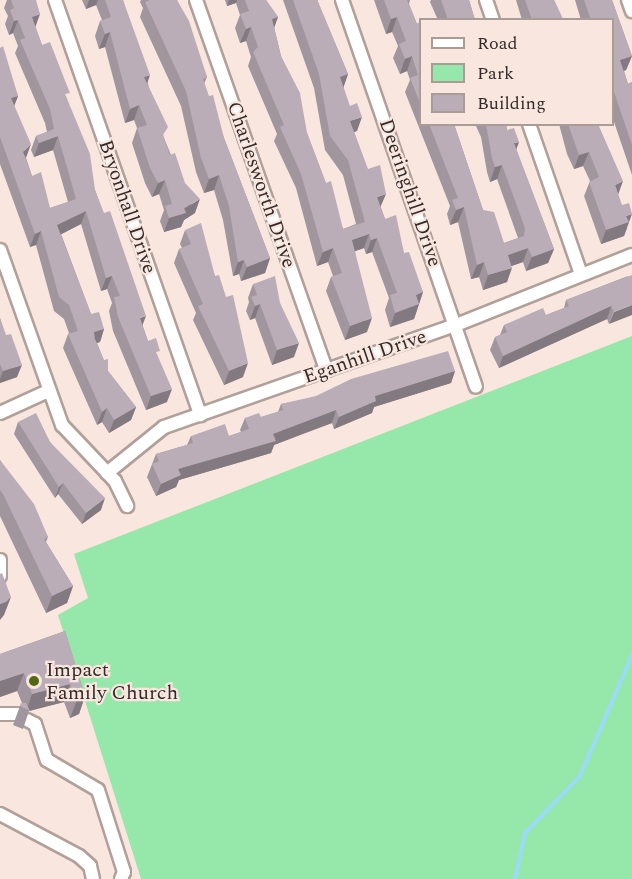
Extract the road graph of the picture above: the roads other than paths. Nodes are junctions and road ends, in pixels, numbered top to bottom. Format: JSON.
{"nodes":[{"id":1,"x":55,"y":0,"type":"edge"},
{"id":2,"x":196,"y":0,"type":"edge"},
{"id":3,"x":342,"y":0,"type":"edge"},
{"id":4,"x":486,"y":0,"type":"edge"},
{"id":5,"x":628,"y":0,"type":"edge"},
{"id":6,"x":632,"y":11,"type":"edge"},
{"id":7,"x":492,"y":18,"type":"edge"},
{"id":8,"x":530,"y":126,"type":"edge"},
{"id":9,"x":0,"y":250,"type":"edge"},
{"id":10,"x":632,"y":255,"type":"edge"},
{"id":11,"x":581,"y":274,"type":"junction"},
{"id":12,"x":456,"y":325,"type":"junction"},
{"id":13,"x":327,"y":371,"type":"junction"},
{"id":14,"x":476,"y":386,"type":"dead end"},
{"id":15,"x":48,"y":391,"type":"junction"},
{"id":16,"x":0,"y":413,"type":"edge"},
{"id":17,"x":200,"y":415,"type":"junction"},
{"id":18,"x":107,"y":473,"type":"junction"},
{"id":19,"x":127,"y":506,"type":"dead end"},
{"id":20,"x":0,"y":561,"type":"edge"},
{"id":21,"x":0,"y":576,"type":"edge"},
{"id":22,"x":0,"y":714,"type":"edge"},
{"id":23,"x":0,"y":814,"type":"edge"},
{"id":24,"x":93,"y":879,"type":"edge"},
{"id":25,"x":121,"y":879,"type":"edge"}],
"edges":[{"from":1,"to":17,"type":"street","name":"Bryonhall Drive"},
{"from":2,"to":13,"type":"street","name":"Charlesworth Drive"},
{"from":3,"to":12,"type":"street","name":"Deeringhill Drive"},
{"from":4,"to":7,"type":"street"},
{"from":5,"to":6,"type":"street"},
{"from":8,"to":11,"type":"street"},
{"from":9,"to":15,"type":"street"},
{"from":10,"to":11,"type":"street","name":"Eganhill Drive"},
{"from":11,"to":12,"type":"street","name":"Eganhill Drive"},
{"from":12,"to":13,"type":"street","name":"Eganhill Drive"},
{"from":12,"to":14,"type":"street","name":"Deeringhill Drive"},
{"from":13,"to":17,"type":"street","name":"Eganhill Drive"},
{"from":15,"to":16,"type":"street"},
{"from":15,"to":18,"type":"street"},
{"from":17,"to":18,"type":"street","name":"Eganhill Drive"},
{"from":18,"to":19,"type":"street"},
{"from":20,"to":21,"type":"street"},
{"from":22,"to":25,"type":"street"},
{"from":23,"to":24,"type":"street"}]}
